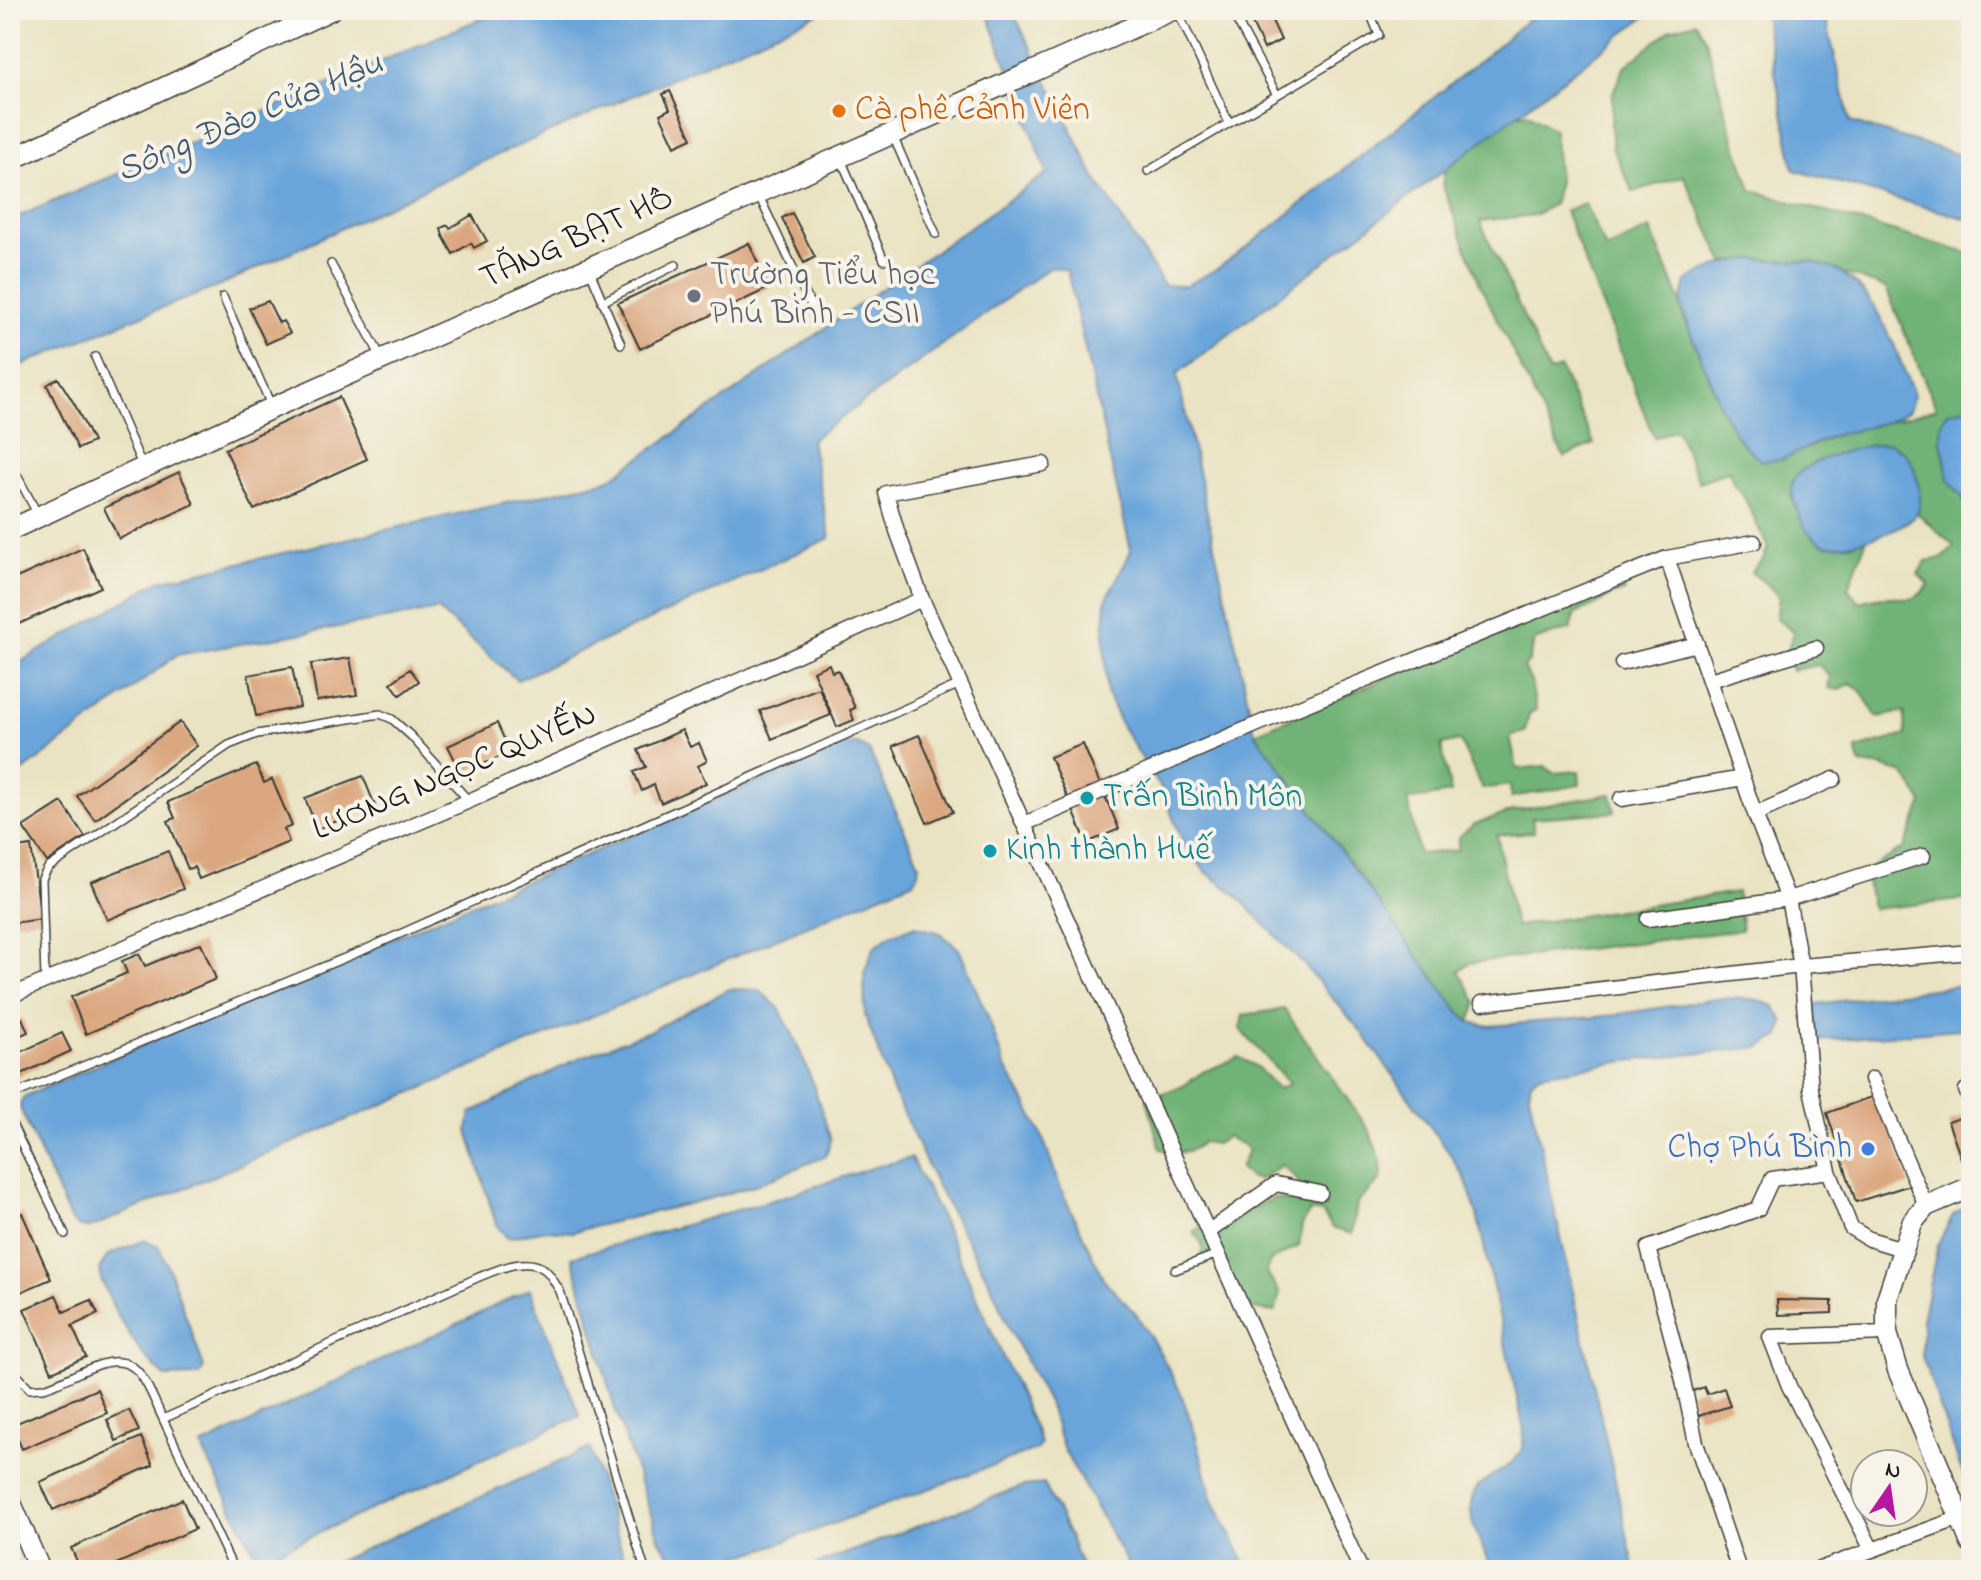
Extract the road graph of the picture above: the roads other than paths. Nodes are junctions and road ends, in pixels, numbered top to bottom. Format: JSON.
{"nodes":[{"id":1,"x":330,"y":10,"type":"edge"},
{"id":2,"x":1175,"y":10,"type":"edge"},
{"id":3,"x":1231,"y":10,"type":"edge"},
{"id":4,"x":1369,"y":10,"type":"edge"},
{"id":5,"x":1964,"y":10,"type":"edge"},
{"id":6,"x":1949,"y":15,"type":"dead end"},
{"id":7,"x":1277,"y":95,"type":"junction"},
{"id":8,"x":1229,"y":123,"type":"junction"},
{"id":9,"x":892,"y":134,"type":"junction"},
{"id":10,"x":841,"y":157,"type":"junction"},
{"id":11,"x":10,"y":160,"type":"edge"},
{"id":12,"x":1148,"y":171,"type":"dead end"},
{"id":13,"x":758,"y":194,"type":"junction"},
{"id":14,"x":936,"y":234,"type":"dead end"},
{"id":15,"x":884,"y":260,"type":"dead end"},
{"id":16,"x":331,"y":264,"type":"dead end"},
{"id":17,"x":676,"y":265,"type":"dead end"},
{"id":18,"x":589,"y":269,"type":"junction"},
{"id":19,"x":223,"y":297,"type":"dead end"},
{"id":20,"x":602,"y":302,"type":"junction"},
{"id":21,"x":814,"y":312,"type":"dead end"},
{"id":22,"x":621,"y":344,"type":"dead end"},
{"id":23,"x":95,"y":357,"type":"dead end"},
{"id":24,"x":383,"y":360,"type":"junction"},
{"id":25,"x":272,"y":408,"type":"junction"},
{"id":26,"x":10,"y":462,"type":"edge"},
{"id":27,"x":1043,"y":464,"type":"dead end"},
{"id":28,"x":143,"y":467,"type":"junction"},
{"id":29,"x":39,"y":516,"type":"junction"},
{"id":30,"x":10,"y":530,"type":"edge"},
{"id":31,"x":1754,"y":542,"type":"dead end"},
{"id":32,"x":1667,"y":558,"type":"junction"},
{"id":33,"x":922,"y":599,"type":"junction"},
{"id":34,"x":1697,"y":644,"type":"junction"},
{"id":35,"x":1816,"y":648,"type":"dead end"},
{"id":36,"x":1622,"y":663,"type":"dead end"},
{"id":37,"x":1710,"y":680,"type":"junction"},
{"id":38,"x":960,"y":684,"type":"junction"},
{"id":39,"x":1743,"y":778,"type":"junction"},
{"id":40,"x":1834,"y":779,"type":"dead end"},
{"id":41,"x":1621,"y":799,"type":"dead end"},
{"id":42,"x":469,"y":801,"type":"junction"},
{"id":43,"x":1755,"y":814,"type":"junction"},
{"id":44,"x":1024,"y":824,"type":"junction"},
{"id":45,"x":1923,"y":856,"type":"dead end"},
{"id":46,"x":1788,"y":899,"type":"junction"},
{"id":47,"x":1648,"y":919,"type":"dead end"},
{"id":48,"x":1971,"y":952,"type":"edge"},
{"id":49,"x":1801,"y":966,"type":"junction"},
{"id":50,"x":45,"y":980,"type":"junction"},
{"id":51,"x":10,"y":996,"type":"edge"},
{"id":52,"x":1482,"y":1003,"type":"dead end"},
{"id":53,"x":1872,"y":1079,"type":"dead end"},
{"id":54,"x":10,"y":1096,"type":"edge"},
{"id":55,"x":10,"y":1120,"type":"edge"},
{"id":56,"x":1829,"y":1171,"type":"junction"},
{"id":57,"x":1971,"y":1187,"type":"edge"},
{"id":58,"x":1320,"y":1193,"type":"dead end"},
{"id":59,"x":1926,"y":1206,"type":"junction"},
{"id":60,"x":1208,"y":1232,"type":"junction"},
{"id":61,"x":65,"y":1234,"type":"dead end"},
{"id":62,"x":1902,"y":1249,"type":"junction"},
{"id":63,"x":1218,"y":1254,"type":"junction"},
{"id":64,"x":1175,"y":1270,"type":"dead end"},
{"id":65,"x":1887,"y":1333,"type":"junction"},
{"id":66,"x":10,"y":1360,"type":"edge"},
{"id":67,"x":163,"y":1419,"type":"junction"},
{"id":68,"x":10,"y":1501,"type":"edge"},
{"id":69,"x":1960,"y":1518,"type":"junction"},
{"id":70,"x":1971,"y":1543,"type":"edge"},
{"id":71,"x":1872,"y":1550,"type":"junction"},
{"id":72,"x":40,"y":1570,"type":"edge"},
{"id":73,"x":234,"y":1570,"type":"edge"},
{"id":74,"x":645,"y":1570,"type":"edge"},
{"id":75,"x":1361,"y":1570,"type":"edge"},
{"id":76,"x":1739,"y":1570,"type":"edge"},
{"id":77,"x":1817,"y":1570,"type":"edge"}],
"edges":[{"from":1,"to":11,"type":"main road"},
{"from":2,"to":8,"type":"lane"},
{"from":2,"to":9,"type":"main road","name":"TĂNG BẠT HỔ"},
{"from":3,"to":7,"type":"lane"},
{"from":4,"to":7,"type":"lane"},
{"from":5,"to":6,"type":"lane"},
{"from":7,"to":8,"type":"lane"},
{"from":8,"to":12,"type":"lane"},
{"from":9,"to":10,"type":"main road","name":"TĂNG BẠT HỔ"},
{"from":9,"to":14,"type":"lane"},
{"from":10,"to":13,"type":"main road","name":"TĂNG BẠT HỔ"},
{"from":10,"to":15,"type":"lane"},
{"from":13,"to":18,"type":"main road","name":"TĂNG BẠT HỔ"},
{"from":13,"to":21,"type":"lane"},
{"from":16,"to":24,"type":"lane"},
{"from":17,"to":20,"type":"lane"},
{"from":18,"to":20,"type":"lane"},
{"from":18,"to":24,"type":"main road","name":"TĂNG BẠT HỔ"},
{"from":19,"to":25,"type":"lane"},
{"from":20,"to":22,"type":"lane"},
{"from":23,"to":28,"type":"lane"},
{"from":24,"to":25,"type":"main road","name":"TĂNG BẠT HỔ"},
{"from":25,"to":28,"type":"main road","name":"TĂNG BẠT HỔ"},
{"from":26,"to":29,"type":"lane"},
{"from":27,"to":33,"type":"street"},
{"from":28,"to":29,"type":"main road","name":"TĂNG BẠT HỔ"},
{"from":29,"to":30,"type":"main road","name":"TĂNG BẠT HỔ"},
{"from":31,"to":32,"type":"street"},
{"from":32,"to":34,"type":"street"},
{"from":32,"to":44,"type":"street"},
{"from":33,"to":38,"type":"street"},
{"from":33,"to":42,"type":"street","name":"LƯƠNG NGỌC QUYẾN"},
{"from":34,"to":36,"type":"street"},
{"from":34,"to":37,"type":"street"},
{"from":35,"to":37,"type":"street"},
{"from":37,"to":39,"type":"street"},
{"from":38,"to":44,"type":"street"},
{"from":38,"to":54,"type":"lane"},
{"from":39,"to":41,"type":"street"},
{"from":39,"to":43,"type":"street"},
{"from":40,"to":43,"type":"street"},
{"from":42,"to":50,"type":"street","name":"LƯƠNG NGỌC QUYẾN"},
{"from":42,"to":50,"type":"lane"},
{"from":43,"to":46,"type":"street"},
{"from":44,"to":60,"type":"street"},
{"from":45,"to":46,"type":"street"},
{"from":46,"to":47,"type":"street"},
{"from":46,"to":49,"type":"street"},
{"from":48,"to":49,"type":"street"},
{"from":49,"to":52,"type":"street"},
{"from":49,"to":56,"type":"street"},
{"from":50,"to":51,"type":"street","name":"LƯƠNG NGỌC QUYẾN"},
{"from":53,"to":59,"type":"street"},
{"from":55,"to":61,"type":"lane"},
{"from":56,"to":62,"type":"street"},
{"from":56,"to":76,"type":"street"},
{"from":57,"to":59,"type":"main road"},
{"from":58,"to":60,"type":"street"},
{"from":59,"to":62,"type":"main road"},
{"from":60,"to":63,"type":"street"},
{"from":62,"to":65,"type":"main road"},
{"from":63,"to":64,"type":"lane"},
{"from":63,"to":75,"type":"street"},
{"from":65,"to":69,"type":"main road"},
{"from":65,"to":71,"type":"street"},
{"from":66,"to":67,"type":"lane"},
{"from":67,"to":73,"type":"lane"},
{"from":67,"to":74,"type":"lane"},
{"from":68,"to":72,"type":"main road"},
{"from":69,"to":70,"type":"main road"},
{"from":69,"to":71,"type":"street"},
{"from":71,"to":77,"type":"street"}]}
